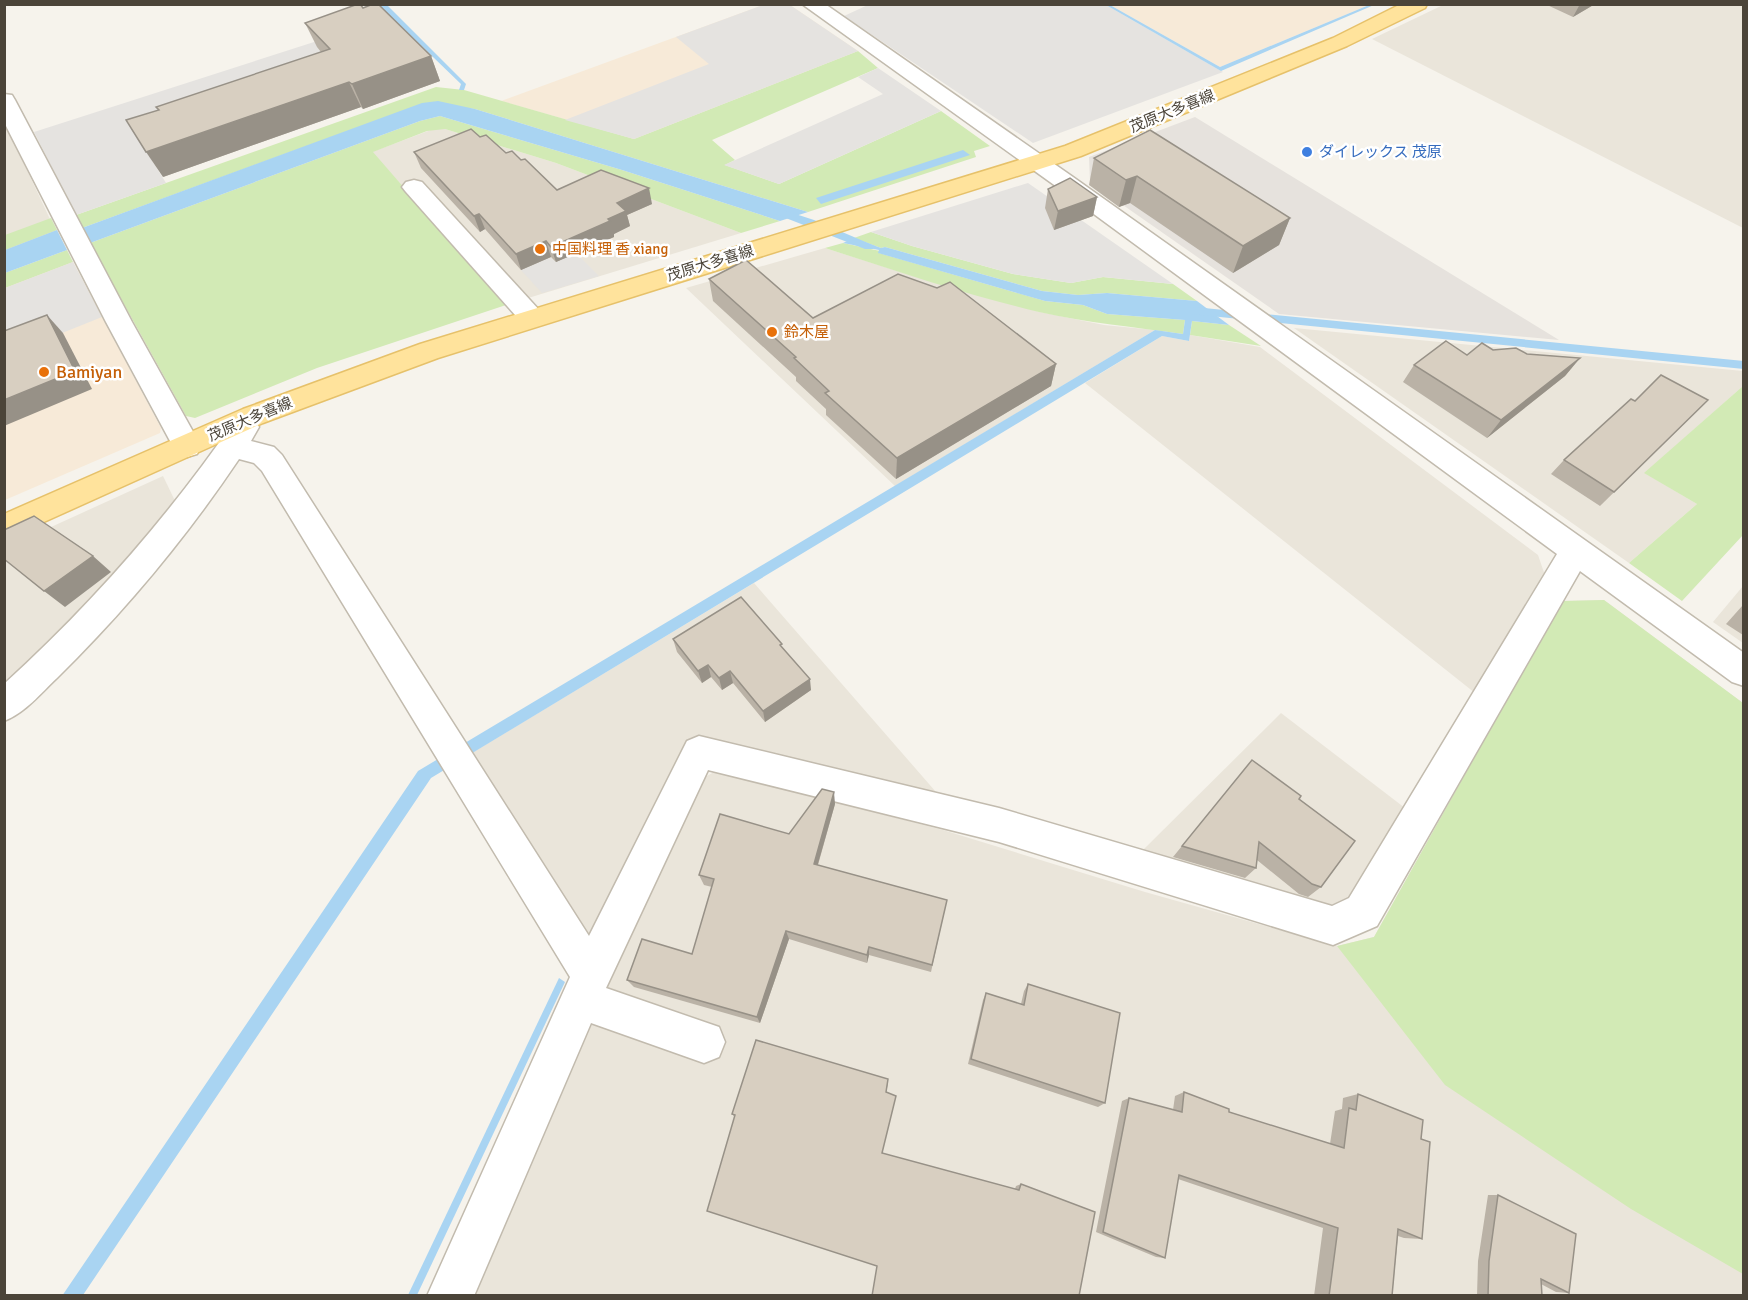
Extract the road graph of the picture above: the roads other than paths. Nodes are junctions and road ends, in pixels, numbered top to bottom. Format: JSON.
{"nodes":[{"id":1,"x":811,"y":4,"type":"edge"},
{"id":2,"x":1412,"y":6,"type":"edge"},
{"id":3,"x":4,"y":100,"type":"edge"},
{"id":4,"x":1036,"y":162,"type":"junction"},
{"id":5,"x":414,"y":187,"type":"dead end"},
{"id":6,"x":532,"y":318,"type":"junction"},
{"id":7,"x":253,"y":416,"type":"junction"},
{"id":8,"x":187,"y":446,"type":"junction"},
{"id":9,"x":232,"y":446,"type":"junction"},
{"id":10,"x":4,"y":528,"type":"edge"},
{"id":11,"x":1574,"y":552,"type":"junction"},
{"id":12,"x":1743,"y":672,"type":"edge"},
{"id":13,"x":4,"y":706,"type":"edge"},
{"id":14,"x":585,"y":987,"type":"junction"},
{"id":15,"x":704,"y":1042,"type":"dead end"},
{"id":16,"x":450,"y":1296,"type":"edge"}],
"edges":[{"from":1,"to":4,"type":"street"},
{"from":2,"to":4,"type":"main road","name":"茂原大多喜線"},
{"from":3,"to":8,"type":"street"},
{"from":4,"to":6,"type":"main road","name":"茂原大多喜線"},
{"from":4,"to":11,"type":"street"},
{"from":5,"to":6,"type":"street"},
{"from":6,"to":7,"type":"main road","name":"茂原大多喜線"},
{"from":7,"to":8,"type":"main road","name":"茂原大多喜線"},
{"from":7,"to":9,"type":"street"},
{"from":8,"to":10,"type":"main road","name":"茂原大多喜線"},
{"from":9,"to":13,"type":"street"},
{"from":9,"to":14,"type":"street"},
{"from":11,"to":12,"type":"street"},
{"from":11,"to":14,"type":"street"},
{"from":14,"to":15,"type":"street"},
{"from":14,"to":16,"type":"street"}]}
